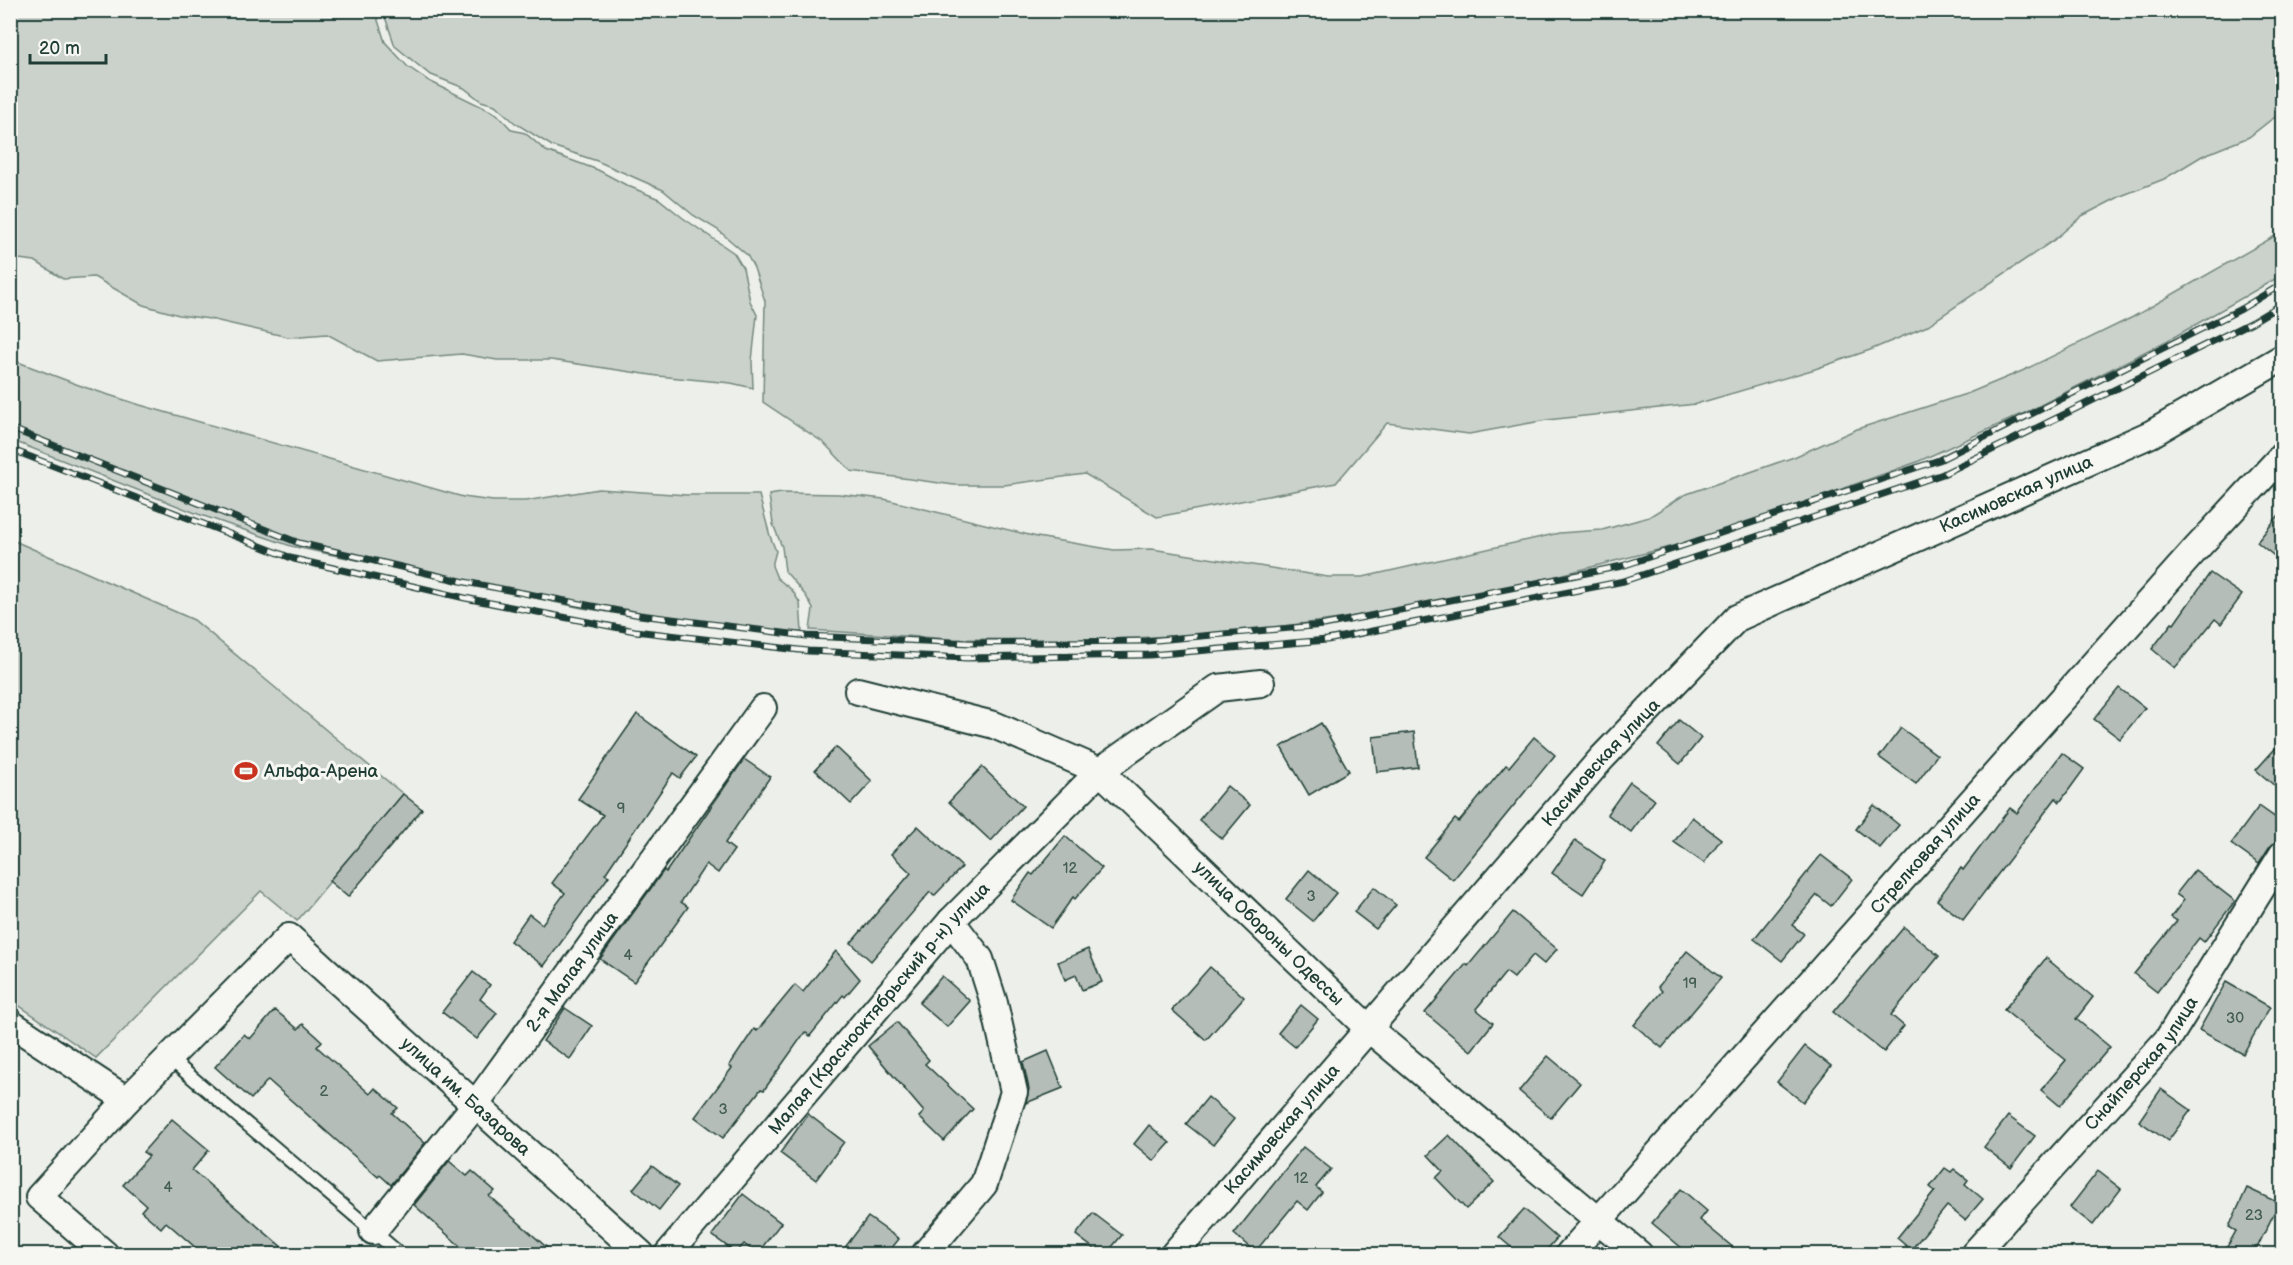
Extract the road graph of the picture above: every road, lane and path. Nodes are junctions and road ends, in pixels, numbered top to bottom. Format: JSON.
{"nodes":[{"id":1,"x":2283,"y":358,"type":"edge"},
{"id":2,"x":2283,"y":456,"type":"edge"},
{"id":3,"x":1261,"y":683,"type":"dead end"},
{"id":4,"x":858,"y":691,"type":"dead end"},
{"id":5,"x":763,"y":708,"type":"dead end"},
{"id":6,"x":1100,"y":771,"type":"junction"},
{"id":7,"x":2283,"y":855,"type":"edge"},
{"id":8,"x":951,"y":921,"type":"junction"},
{"id":9,"x":10,"y":1023,"type":"edge"},
{"id":10,"x":1368,"y":1028,"type":"junction"},
{"id":11,"x":169,"y":1058,"type":"junction"},
{"id":12,"x":127,"y":1100,"type":"junction"},
{"id":13,"x":476,"y":1104,"type":"junction"},
{"id":14,"x":1599,"y":1222,"type":"junction"},
{"id":15,"x":373,"y":1231,"type":"junction"},
{"id":16,"x":105,"y":1254,"type":"edge"},
{"id":17,"x":400,"y":1254,"type":"edge"},
{"id":18,"x":641,"y":1254,"type":"edge"},
{"id":19,"x":668,"y":1254,"type":"edge"},
{"id":20,"x":925,"y":1254,"type":"edge"},
{"id":21,"x":1174,"y":1254,"type":"edge"},
{"id":22,"x":1569,"y":1254,"type":"edge"},
{"id":23,"x":1639,"y":1254,"type":"edge"},
{"id":24,"x":1974,"y":1254,"type":"edge"}],
"edges":[{"from":1,"to":10,"type":"street","name":"Касимовская улица"},
{"from":2,"to":14,"type":"street","name":"Стрелковая улица"},
{"from":3,"to":6,"type":"street","name":"Малая (Краснооктябрьский р-н) улица"},
{"from":4,"to":6,"type":"street","name":"улица Обороны Одессы"},
{"from":5,"to":13,"type":"street","name":"2-я Малая улица"},
{"from":6,"to":8,"type":"street","name":"Малая (Краснооктябрьский р-н) улица"},
{"from":6,"to":10,"type":"street","name":"улица Обороны Одессы"},
{"from":7,"to":24,"type":"street","name":"Снайперская улица"},
{"from":8,"to":19,"type":"street","name":"Малая (Краснооктябрьский р-н) улица"},
{"from":8,"to":20,"type":"street"},
{"from":9,"to":12,"type":"street"},
{"from":10,"to":14,"type":"street","name":"улица Обороны Одессы"},
{"from":10,"to":21,"type":"street","name":"Касимовская улица"},
{"from":11,"to":12,"type":"street"},
{"from":11,"to":13,"type":"street","name":"улица им. Базарова"},
{"from":11,"to":15,"type":"lane"},
{"from":12,"to":16,"type":"street"},
{"from":13,"to":15,"type":"street","name":"2-я Малая улица"},
{"from":13,"to":18,"type":"street","name":"улица им. Базарова"},
{"from":14,"to":22,"type":"street","name":"Стрелковая улица"},
{"from":14,"to":23,"type":"street","name":"улица Обороны Одессы"},
{"from":15,"to":17,"type":"lane"}]}
